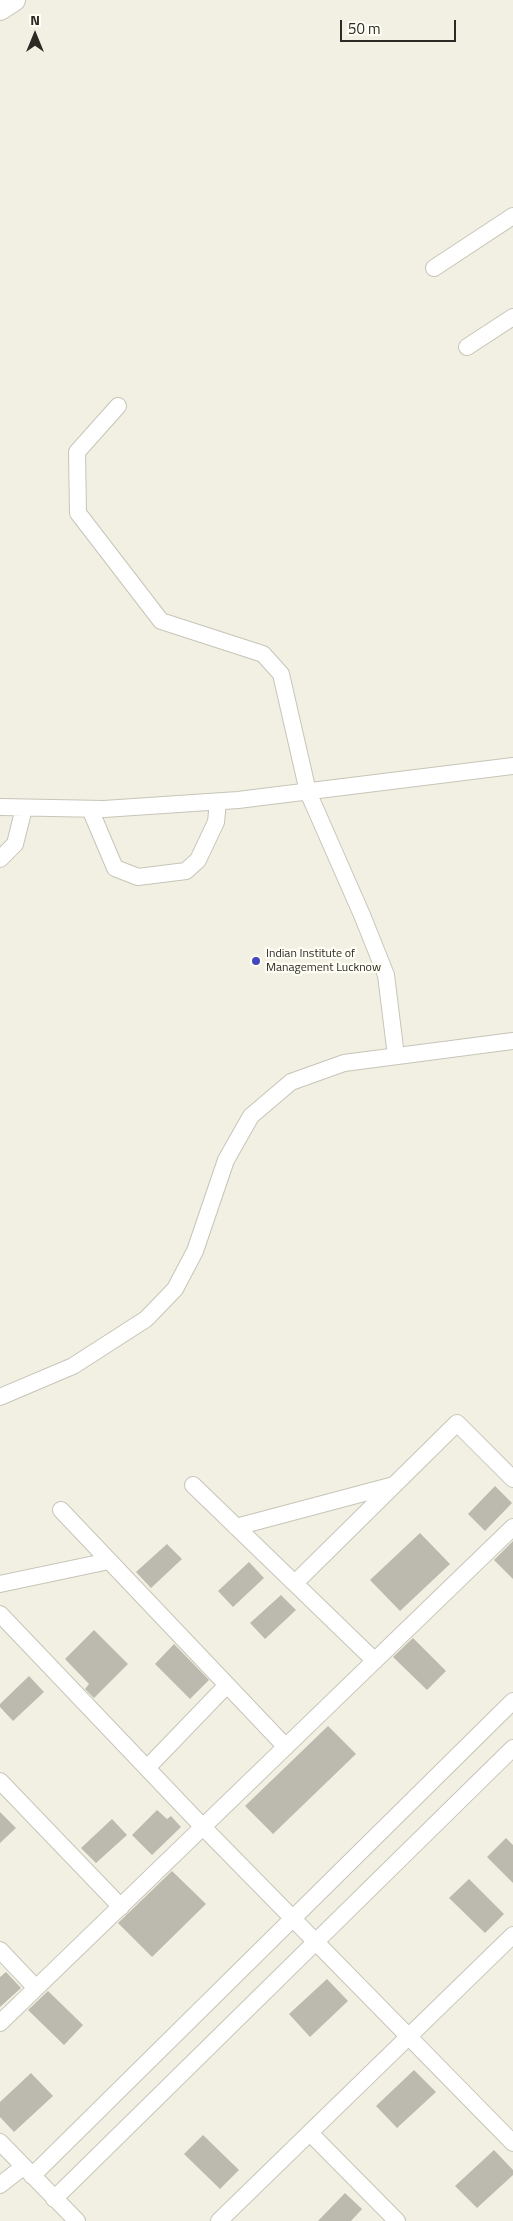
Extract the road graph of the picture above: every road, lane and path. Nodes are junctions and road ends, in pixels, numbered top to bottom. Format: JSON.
{"nodes":[{"id":1,"x":14,"y":0,"type":"edge"},
{"id":2,"x":0,"y":9,"type":"edge"},
{"id":3,"x":513,"y":216,"type":"edge"},
{"id":4,"x":434,"y":268,"type":"dead end"},
{"id":5,"x":513,"y":317,"type":"edge"},
{"id":6,"x":467,"y":347,"type":"dead end"},
{"id":7,"x":118,"y":406,"type":"dead end"},
{"id":8,"x":513,"y":766,"type":"edge"},
{"id":9,"x":308,"y":792,"type":"junction"},
{"id":10,"x":218,"y":802,"type":"junction"},
{"id":11,"x":0,"y":807,"type":"edge"},
{"id":12,"x":24,"y":808,"type":"junction"},
{"id":13,"x":90,"y":809,"type":"junction"},
{"id":14,"x":0,"y":859,"type":"edge"},
{"id":15,"x":513,"y":1041,"type":"edge"},
{"id":16,"x":396,"y":1056,"type":"junction"},
{"id":17,"x":0,"y":1397,"type":"edge"},
{"id":18,"x":513,"y":1479,"type":"edge"},
{"id":19,"x":193,"y":1485,"type":"dead end"},
{"id":20,"x":394,"y":1485,"type":"junction"},
{"id":21,"x":61,"y":1510,"type":"dead end"},
{"id":22,"x":236,"y":1527,"type":"junction"},
{"id":23,"x":513,"y":1527,"type":"edge"},
{"id":24,"x":109,"y":1561,"type":"junction"},
{"id":25,"x":295,"y":1583,"type":"junction"},
{"id":26,"x":0,"y":1584,"type":"edge"},
{"id":27,"x":0,"y":1614,"type":"edge"},
{"id":28,"x":375,"y":1661,"type":"junction"},
{"id":29,"x":227,"y":1685,"type":"junction"},
{"id":30,"x":513,"y":1701,"type":"edge"},
{"id":31,"x":286,"y":1747,"type":"junction"},
{"id":32,"x":513,"y":1748,"type":"edge"},
{"id":33,"x":147,"y":1768,"type":"junction"},
{"id":34,"x":0,"y":1781,"type":"edge"},
{"id":35,"x":203,"y":1827,"type":"junction"},
{"id":36,"x":121,"y":1906,"type":"junction"},
{"id":37,"x":293,"y":1918,"type":"junction"},
{"id":38,"x":316,"y":1942,"type":"junction"},
{"id":39,"x":510,"y":1944,"type":"edge"},
{"id":40,"x":0,"y":1950,"type":"edge"},
{"id":41,"x":36,"y":1988,"type":"junction"},
{"id":42,"x":0,"y":2023,"type":"edge"},
{"id":43,"x":408,"y":2036,"type":"junction"},
{"id":44,"x":310,"y":2132,"type":"junction"},
{"id":45,"x":0,"y":2142,"type":"edge"},
{"id":46,"x":513,"y":2143,"type":"edge"},
{"id":47,"x":27,"y":2171,"type":"junction"},
{"id":48,"x":0,"y":2185,"type":"edge"},
{"id":49,"x":54,"y":2199,"type":"junction"},
{"id":50,"x":77,"y":2221,"type":"edge"},
{"id":51,"x":219,"y":2221,"type":"edge"},
{"id":52,"x":397,"y":2221,"type":"edge"}],
"edges":[{"from":1,"to":2,"type":"street"},
{"from":3,"to":4,"type":"street"},
{"from":5,"to":6,"type":"street"},
{"from":7,"to":9,"type":"street"},
{"from":8,"to":9,"type":"street"},
{"from":9,"to":10,"type":"street"},
{"from":9,"to":16,"type":"street"},
{"from":10,"to":13,"type":"street"},
{"from":10,"to":13,"type":"street"},
{"from":11,"to":12,"type":"street"},
{"from":12,"to":13,"type":"street"},
{"from":12,"to":14,"type":"street"},
{"from":15,"to":16,"type":"street"},
{"from":16,"to":17,"type":"street"},
{"from":18,"to":20,"type":"street"},
{"from":19,"to":22,"type":"street"},
{"from":20,"to":22,"type":"street"},
{"from":20,"to":25,"type":"street"},
{"from":21,"to":24,"type":"street"},
{"from":22,"to":25,"type":"street"},
{"from":23,"to":28,"type":"street"},
{"from":24,"to":26,"type":"street"},
{"from":24,"to":29,"type":"street"},
{"from":25,"to":28,"type":"street"},
{"from":27,"to":33,"type":"street"},
{"from":28,"to":31,"type":"street"},
{"from":29,"to":31,"type":"street"},
{"from":29,"to":33,"type":"street"},
{"from":30,"to":37,"type":"street"},
{"from":31,"to":35,"type":"street"},
{"from":32,"to":38,"type":"street"},
{"from":33,"to":35,"type":"street"},
{"from":34,"to":36,"type":"street"},
{"from":35,"to":36,"type":"street"},
{"from":35,"to":37,"type":"street"},
{"from":36,"to":41,"type":"street"},
{"from":37,"to":38,"type":"street"},
{"from":37,"to":47,"type":"street"},
{"from":38,"to":43,"type":"street"},
{"from":38,"to":49,"type":"street"},
{"from":39,"to":43,"type":"street"},
{"from":40,"to":41,"type":"street"},
{"from":41,"to":42,"type":"street"},
{"from":43,"to":44,"type":"street"},
{"from":43,"to":46,"type":"street"},
{"from":44,"to":51,"type":"street"},
{"from":44,"to":52,"type":"street"},
{"from":45,"to":47,"type":"street"},
{"from":47,"to":48,"type":"street"},
{"from":47,"to":49,"type":"street"},
{"from":49,"to":50,"type":"street"}]}
